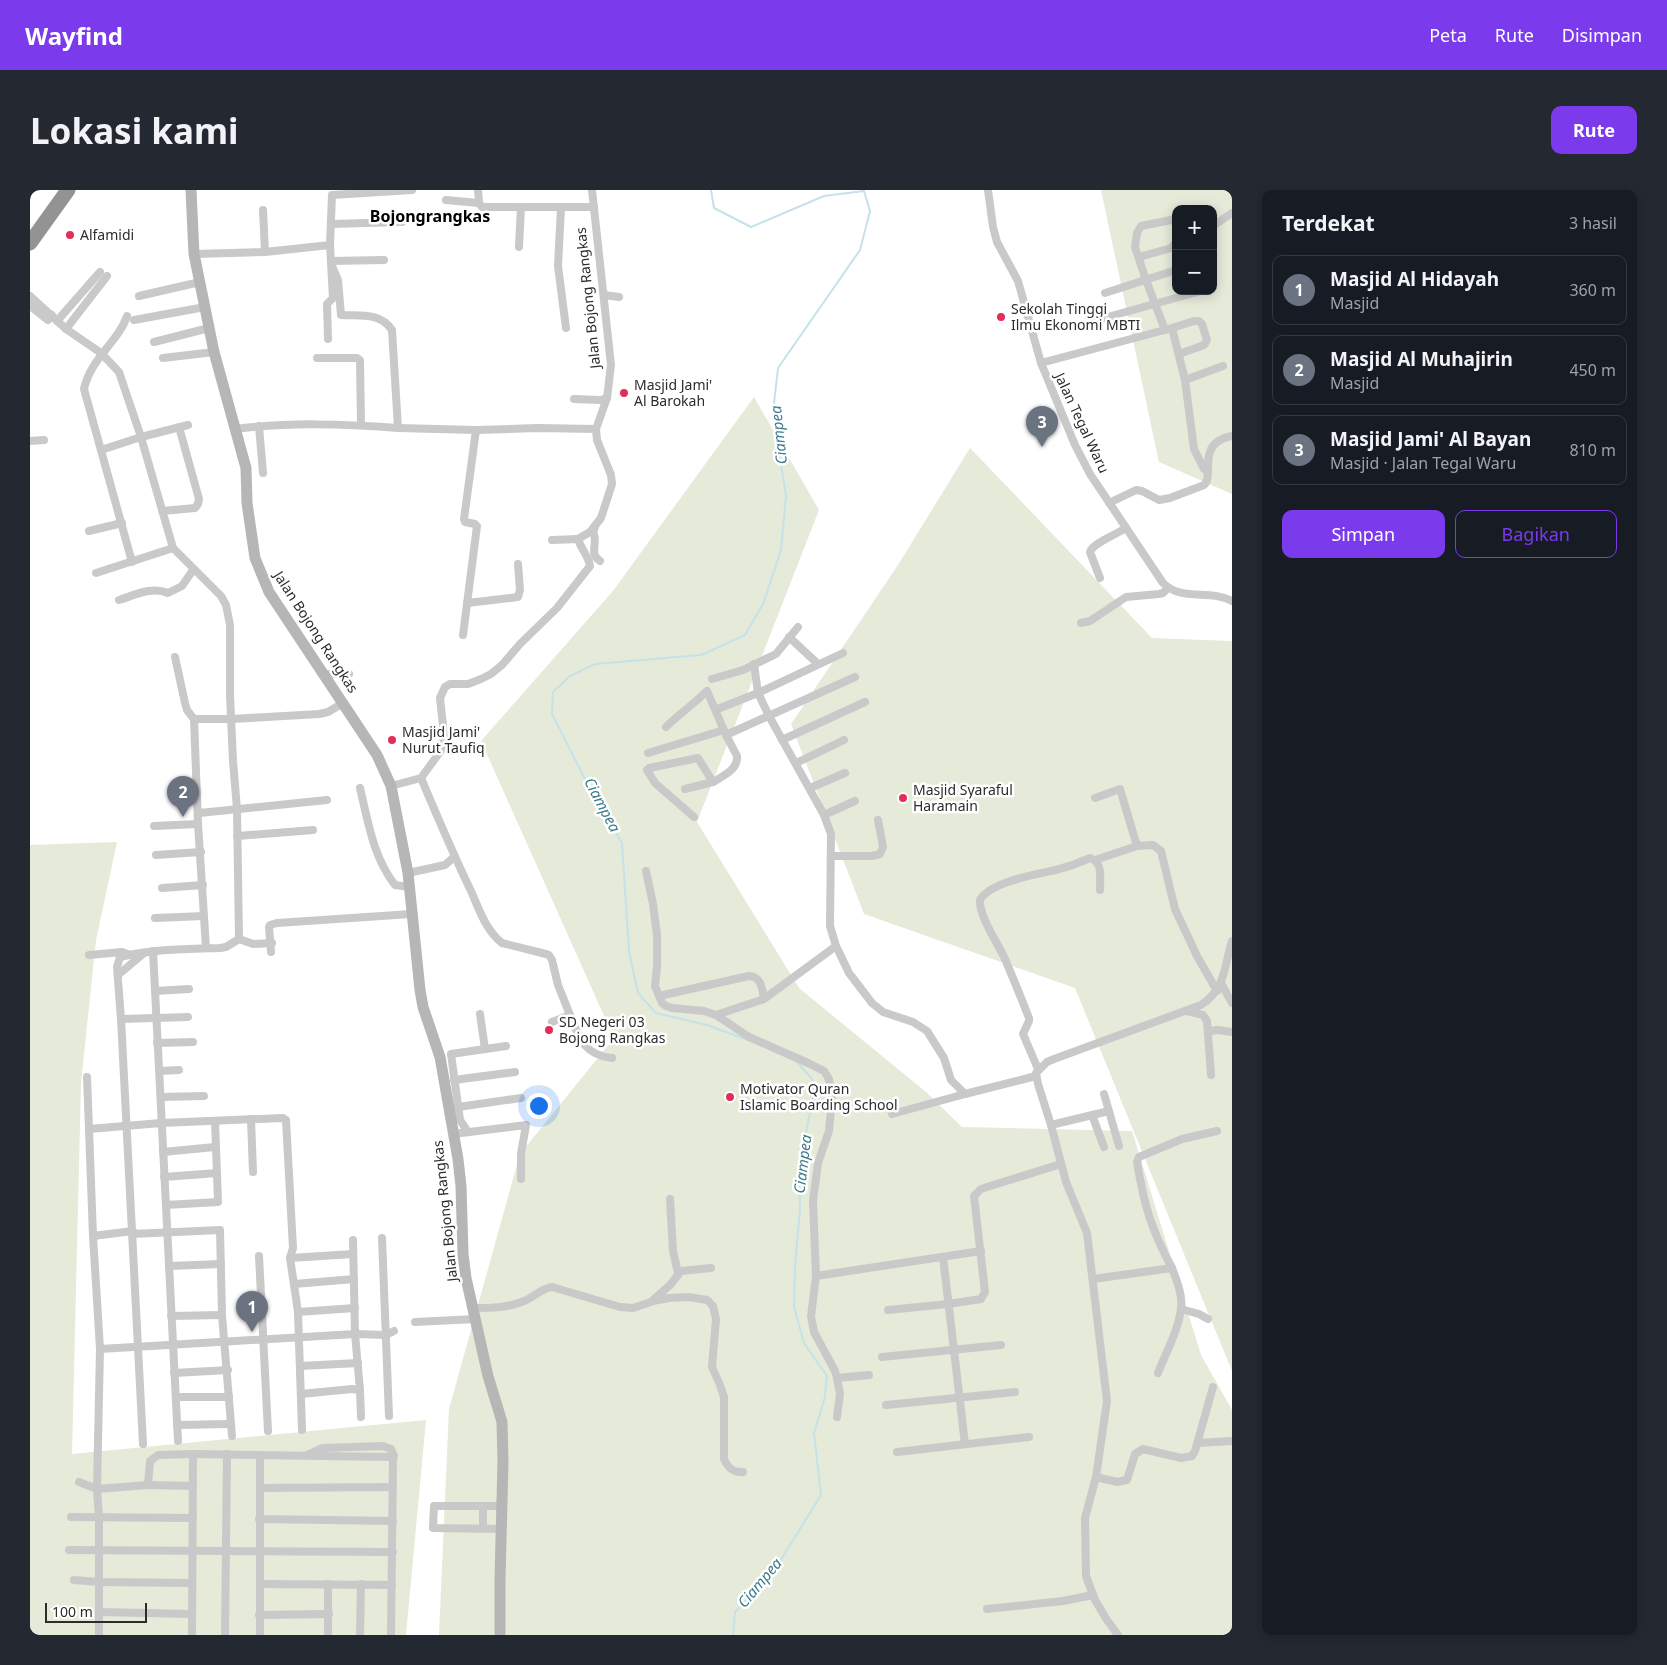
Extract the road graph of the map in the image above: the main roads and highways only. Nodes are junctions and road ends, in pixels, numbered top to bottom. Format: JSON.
{"nodes":[{"id":1,"x":68,"y":190,"type":"edge"},
{"id":2,"x":192,"y":190,"type":"edge"},
{"id":3,"x":30,"y":243,"type":"edge"},
{"id":4,"x":500,"y":1635,"type":"edge"}],
"edges":[{"from":1,"to":3,"type":"highway"},
{"from":2,"to":4,"type":"main road","name":"Jalan Bojong Rangkas"}]}
